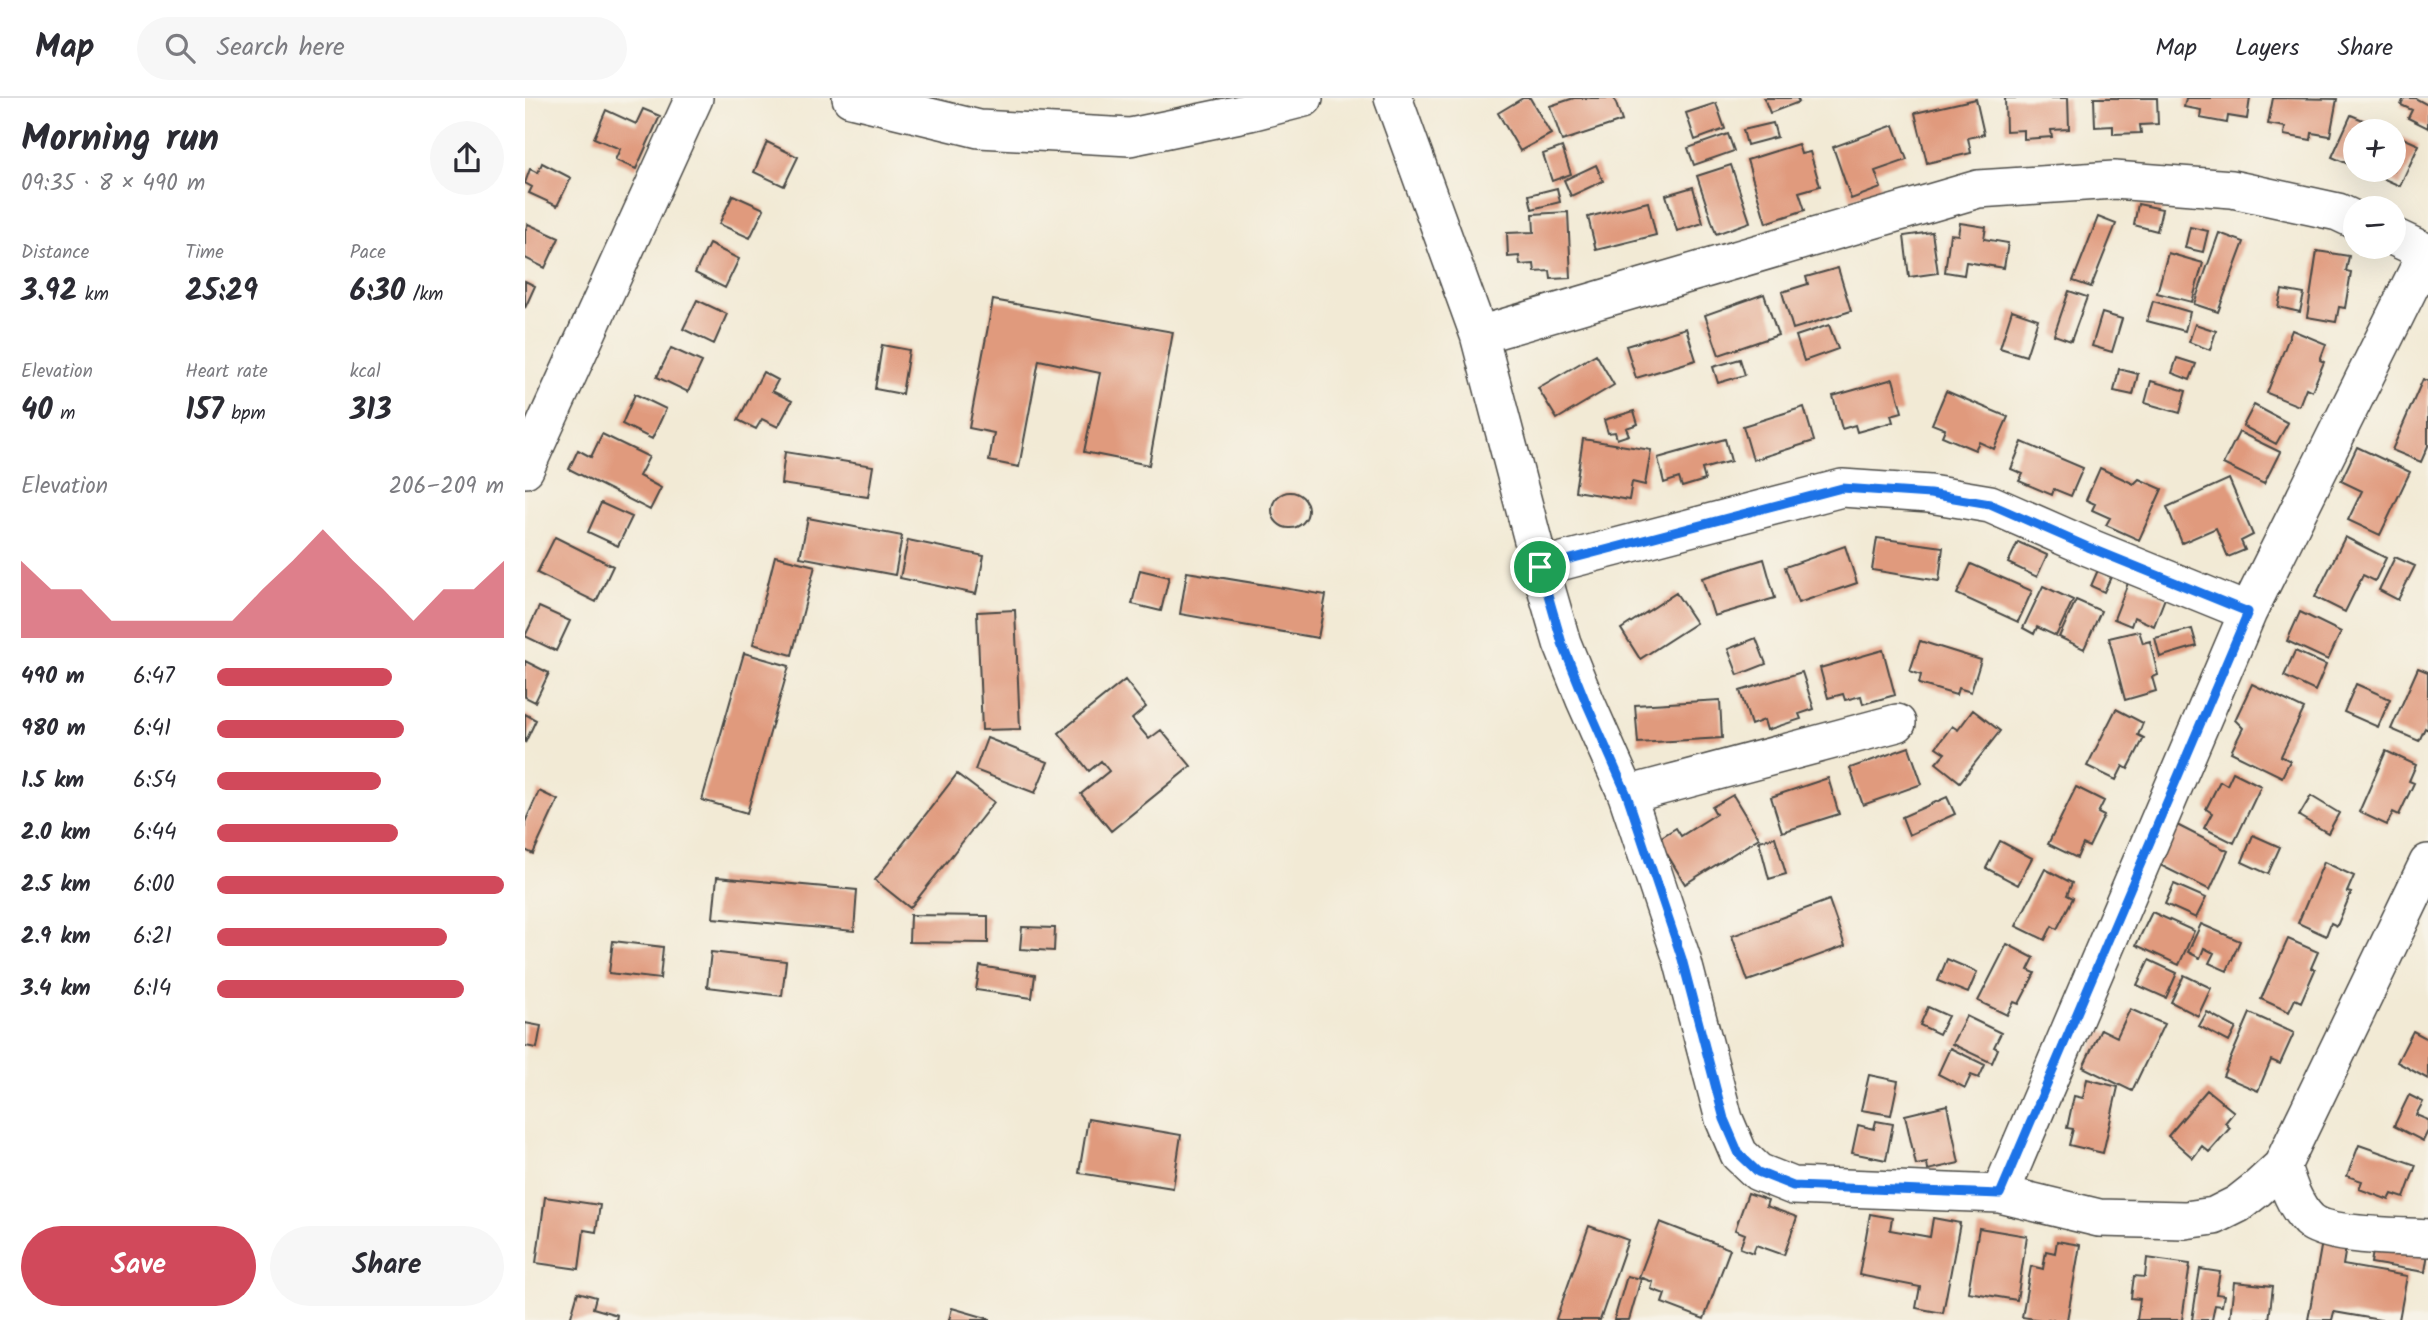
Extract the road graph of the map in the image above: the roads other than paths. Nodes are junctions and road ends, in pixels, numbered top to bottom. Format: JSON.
{"nodes":[{"id":1,"x":694,"y":98,"type":"edge"},
{"id":2,"x":851,"y":98,"type":"edge"},
{"id":3,"x":1304,"y":98,"type":"edge"},
{"id":4,"x":1394,"y":98,"type":"edge"},
{"id":5,"x":2343,"y":214,"type":"edge"},
{"id":6,"x":2406,"y":243,"type":"edge"},
{"id":7,"x":2428,"y":253,"type":"edge"},
{"id":8,"x":1479,"y":335,"type":"junction"},
{"id":9,"x":525,"y":469,"type":"edge"},
{"id":10,"x":1540,"y":567,"type":"junction"},
{"id":11,"x":2248,"y":612,"type":"junction"},
{"id":12,"x":1898,"y":723,"type":"dead end"},
{"id":13,"x":1627,"y":795,"type":"junction"},
{"id":14,"x":2428,"y":863,"type":"edge"},
{"id":15,"x":2282,"y":1166,"type":"junction"},
{"id":16,"x":2000,"y":1194,"type":"junction"},
{"id":17,"x":2428,"y":1238,"type":"edge"}],
"edges":[{"from":1,"to":9,"type":"street"},
{"from":2,"to":3,"type":"street"},
{"from":4,"to":8,"type":"street"},
{"from":5,"to":8,"type":"street"},
{"from":6,"to":7,"type":"street"},
{"from":7,"to":11,"type":"street"},
{"from":8,"to":10,"type":"street"},
{"from":10,"to":11,"type":"street"},
{"from":10,"to":13,"type":"street"},
{"from":11,"to":16,"type":"street"},
{"from":12,"to":13,"type":"street"},
{"from":13,"to":16,"type":"street"},
{"from":14,"to":15,"type":"street"},
{"from":15,"to":16,"type":"street"},
{"from":15,"to":17,"type":"street"}]}
